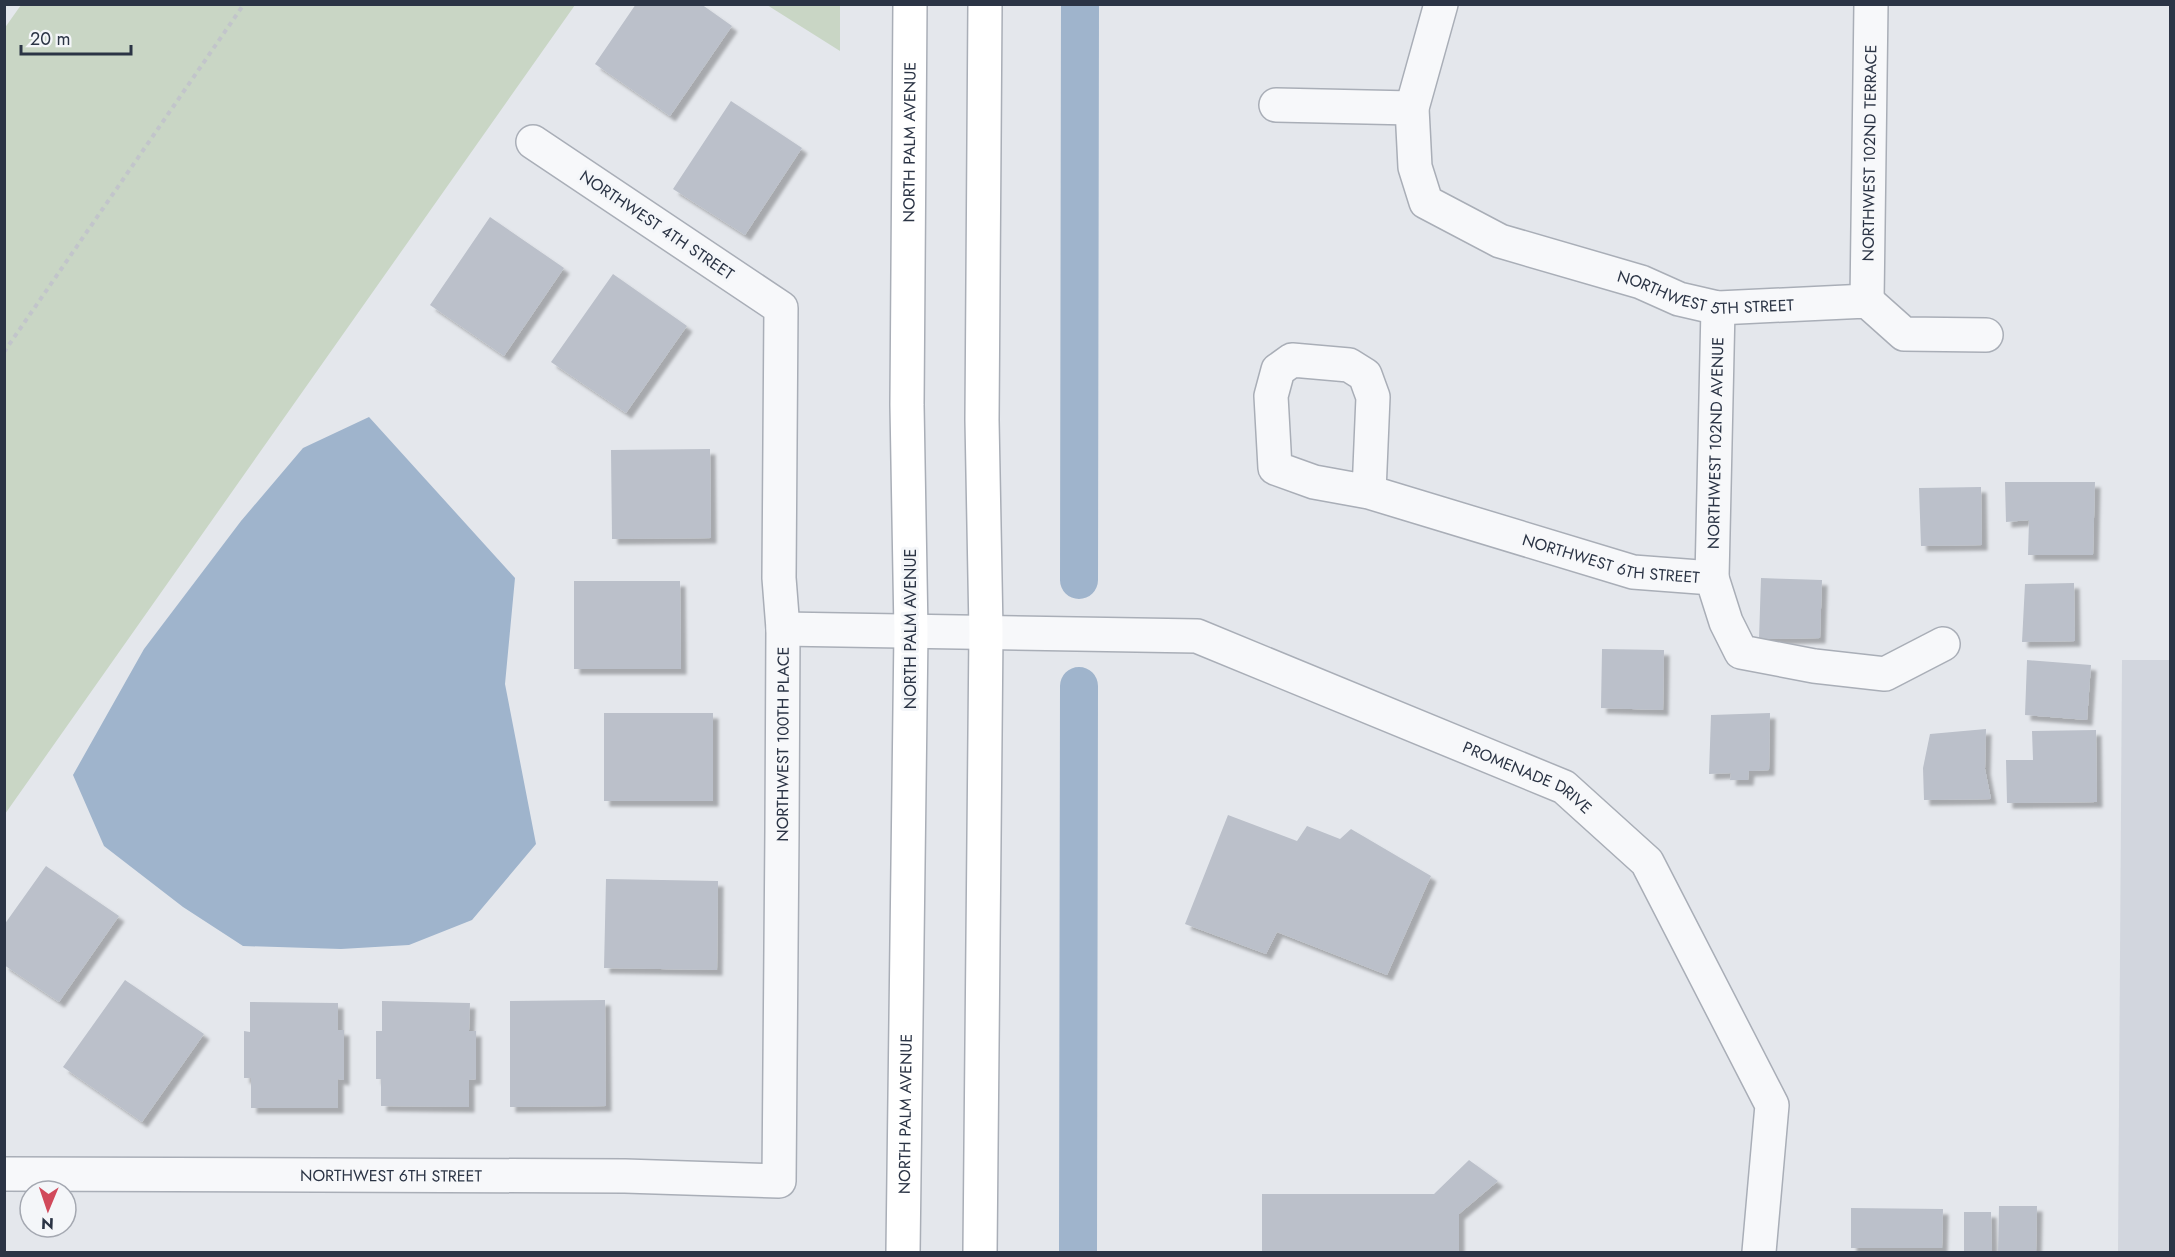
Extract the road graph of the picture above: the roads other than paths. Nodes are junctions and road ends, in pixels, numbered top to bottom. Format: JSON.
{"nodes":[{"id":1,"x":910,"y":4,"type":"edge"},
{"id":2,"x":985,"y":4,"type":"edge"},
{"id":3,"x":1442,"y":4,"type":"edge"},
{"id":4,"x":1870,"y":4,"type":"edge"},
{"id":5,"x":1276,"y":105,"type":"dead end"},
{"id":6,"x":1412,"y":108,"type":"junction"},
{"id":7,"x":533,"y":142,"type":"dead end"},
{"id":8,"x":1867,"y":301,"type":"junction"},
{"id":9,"x":782,"y":308,"type":"joint"},
{"id":10,"x":1718,"y":308,"type":"junction"},
{"id":11,"x":1986,"y":335,"type":"dead end"},
{"id":12,"x":1369,"y":492,"type":"dead end"},
{"id":13,"x":1712,"y":578,"type":"junction"},
{"id":14,"x":783,"y":629,"type":"junction"},
{"id":15,"x":986,"y":631,"type":"junction"},
{"id":16,"x":911,"y":632,"type":"junction"},
{"id":17,"x":1943,"y":644,"type":"dead end"},
{"id":18,"x":4,"y":1174,"type":"edge"},
{"id":19,"x":779,"y":1180,"type":"joint"},
{"id":20,"x":903,"y":1252,"type":"edge"},
{"id":21,"x":980,"y":1252,"type":"edge"},
{"id":22,"x":1759,"y":1252,"type":"edge"}],
"edges":[{"from":1,"to":16,"type":"main road","name":"NORTH PALM AVENUE"},
{"from":2,"to":15,"type":"main road"},
{"from":3,"to":6,"type":"street"},
{"from":4,"to":8,"type":"street","name":"NORTHWEST 102ND TERRACE"},
{"from":5,"to":6,"type":"street"},
{"from":6,"to":10,"type":"street","name":"NORTHWEST 5TH STREET"},
{"from":7,"to":9,"type":"street","name":"NORTHWEST 4TH STREET"},
{"from":8,"to":10,"type":"street","name":"NORTHWEST 5TH STREET"},
{"from":8,"to":11,"type":"street"},
{"from":9,"to":14,"type":"street","name":"NORTHWEST 100TH PLACE"},
{"from":10,"to":13,"type":"street","name":"NORTHWEST 102ND AVENUE"},
{"from":12,"to":13,"type":"street","name":"NORTHWEST 6TH STREET"},
{"from":13,"to":17,"type":"street","name":"NORTHWEST 6TH STREET"},
{"from":14,"to":16,"type":"street"},
{"from":14,"to":19,"type":"street","name":"NORTHWEST 100TH PLACE"},
{"from":15,"to":16,"type":"street"},
{"from":15,"to":21,"type":"main road"},
{"from":15,"to":22,"type":"street","name":"PROMENADE DRIVE"},
{"from":16,"to":20,"type":"main road","name":"NORTH PALM AVENUE"},
{"from":18,"to":19,"type":"street","name":"NORTHWEST 6TH STREET"}]}
